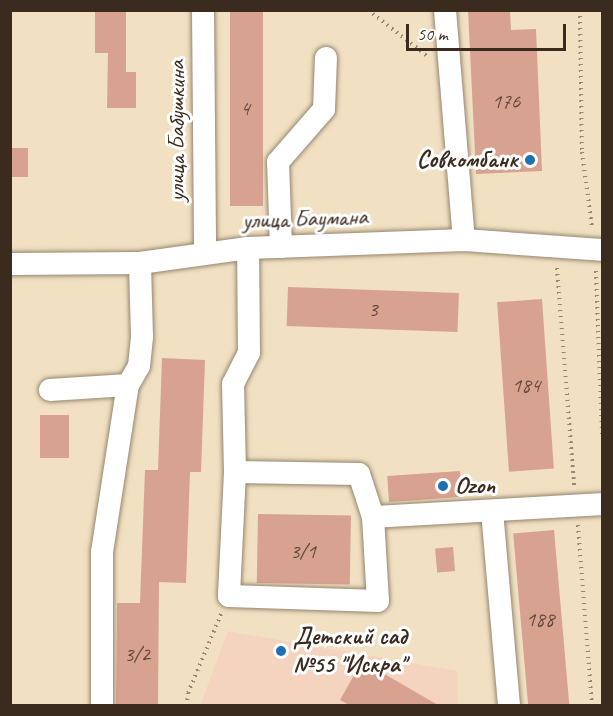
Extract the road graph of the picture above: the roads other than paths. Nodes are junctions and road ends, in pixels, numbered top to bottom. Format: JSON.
{"nodes":[{"id":1,"x":203,"y":10,"type":"edge"},
{"id":2,"x":445,"y":10,"type":"edge"},
{"id":3,"x":326,"y":58,"type":"dead end"},
{"id":4,"x":464,"y":240,"type":"junction"},
{"id":5,"x":281,"y":247,"type":"junction"},
{"id":6,"x":248,"y":248,"type":"junction"},
{"id":7,"x":599,"y":250,"type":"edge"},
{"id":8,"x":205,"y":252,"type":"junction"},
{"id":9,"x":140,"y":262,"type":"junction"},
{"id":10,"x":10,"y":264,"type":"edge"},
{"id":11,"x":128,"y":385,"type":"junction"},
{"id":12,"x":51,"y":390,"type":"dead end"},
{"id":13,"x":234,"y":472,"type":"junction"},
{"id":14,"x":603,"y":504,"type":"edge"},
{"id":15,"x":492,"y":511,"type":"junction"},
{"id":16,"x":373,"y":517,"type":"junction"},
{"id":17,"x":102,"y":705,"type":"edge"},
{"id":18,"x":509,"y":705,"type":"edge"}],
"edges":[{"from":1,"to":8,"type":"street","name":"улица Бабушкина"},
{"from":2,"to":4,"type":"street"},
{"from":3,"to":5,"type":"street"},
{"from":4,"to":5,"type":"street","name":"улица Баумана"},
{"from":4,"to":7,"type":"street","name":"улица Баумана"},
{"from":5,"to":6,"type":"street","name":"улица Баумана"},
{"from":6,"to":8,"type":"street","name":"улица Баумана"},
{"from":6,"to":13,"type":"street"},
{"from":8,"to":9,"type":"street","name":"улица Баумана"},
{"from":9,"to":10,"type":"street","name":"улица Баумана"},
{"from":9,"to":11,"type":"street"},
{"from":11,"to":12,"type":"street"},
{"from":11,"to":17,"type":"street"},
{"from":13,"to":16,"type":"street"},
{"from":13,"to":16,"type":"street"},
{"from":14,"to":15,"type":"street"},
{"from":15,"to":16,"type":"street"},
{"from":15,"to":18,"type":"street"}]}
